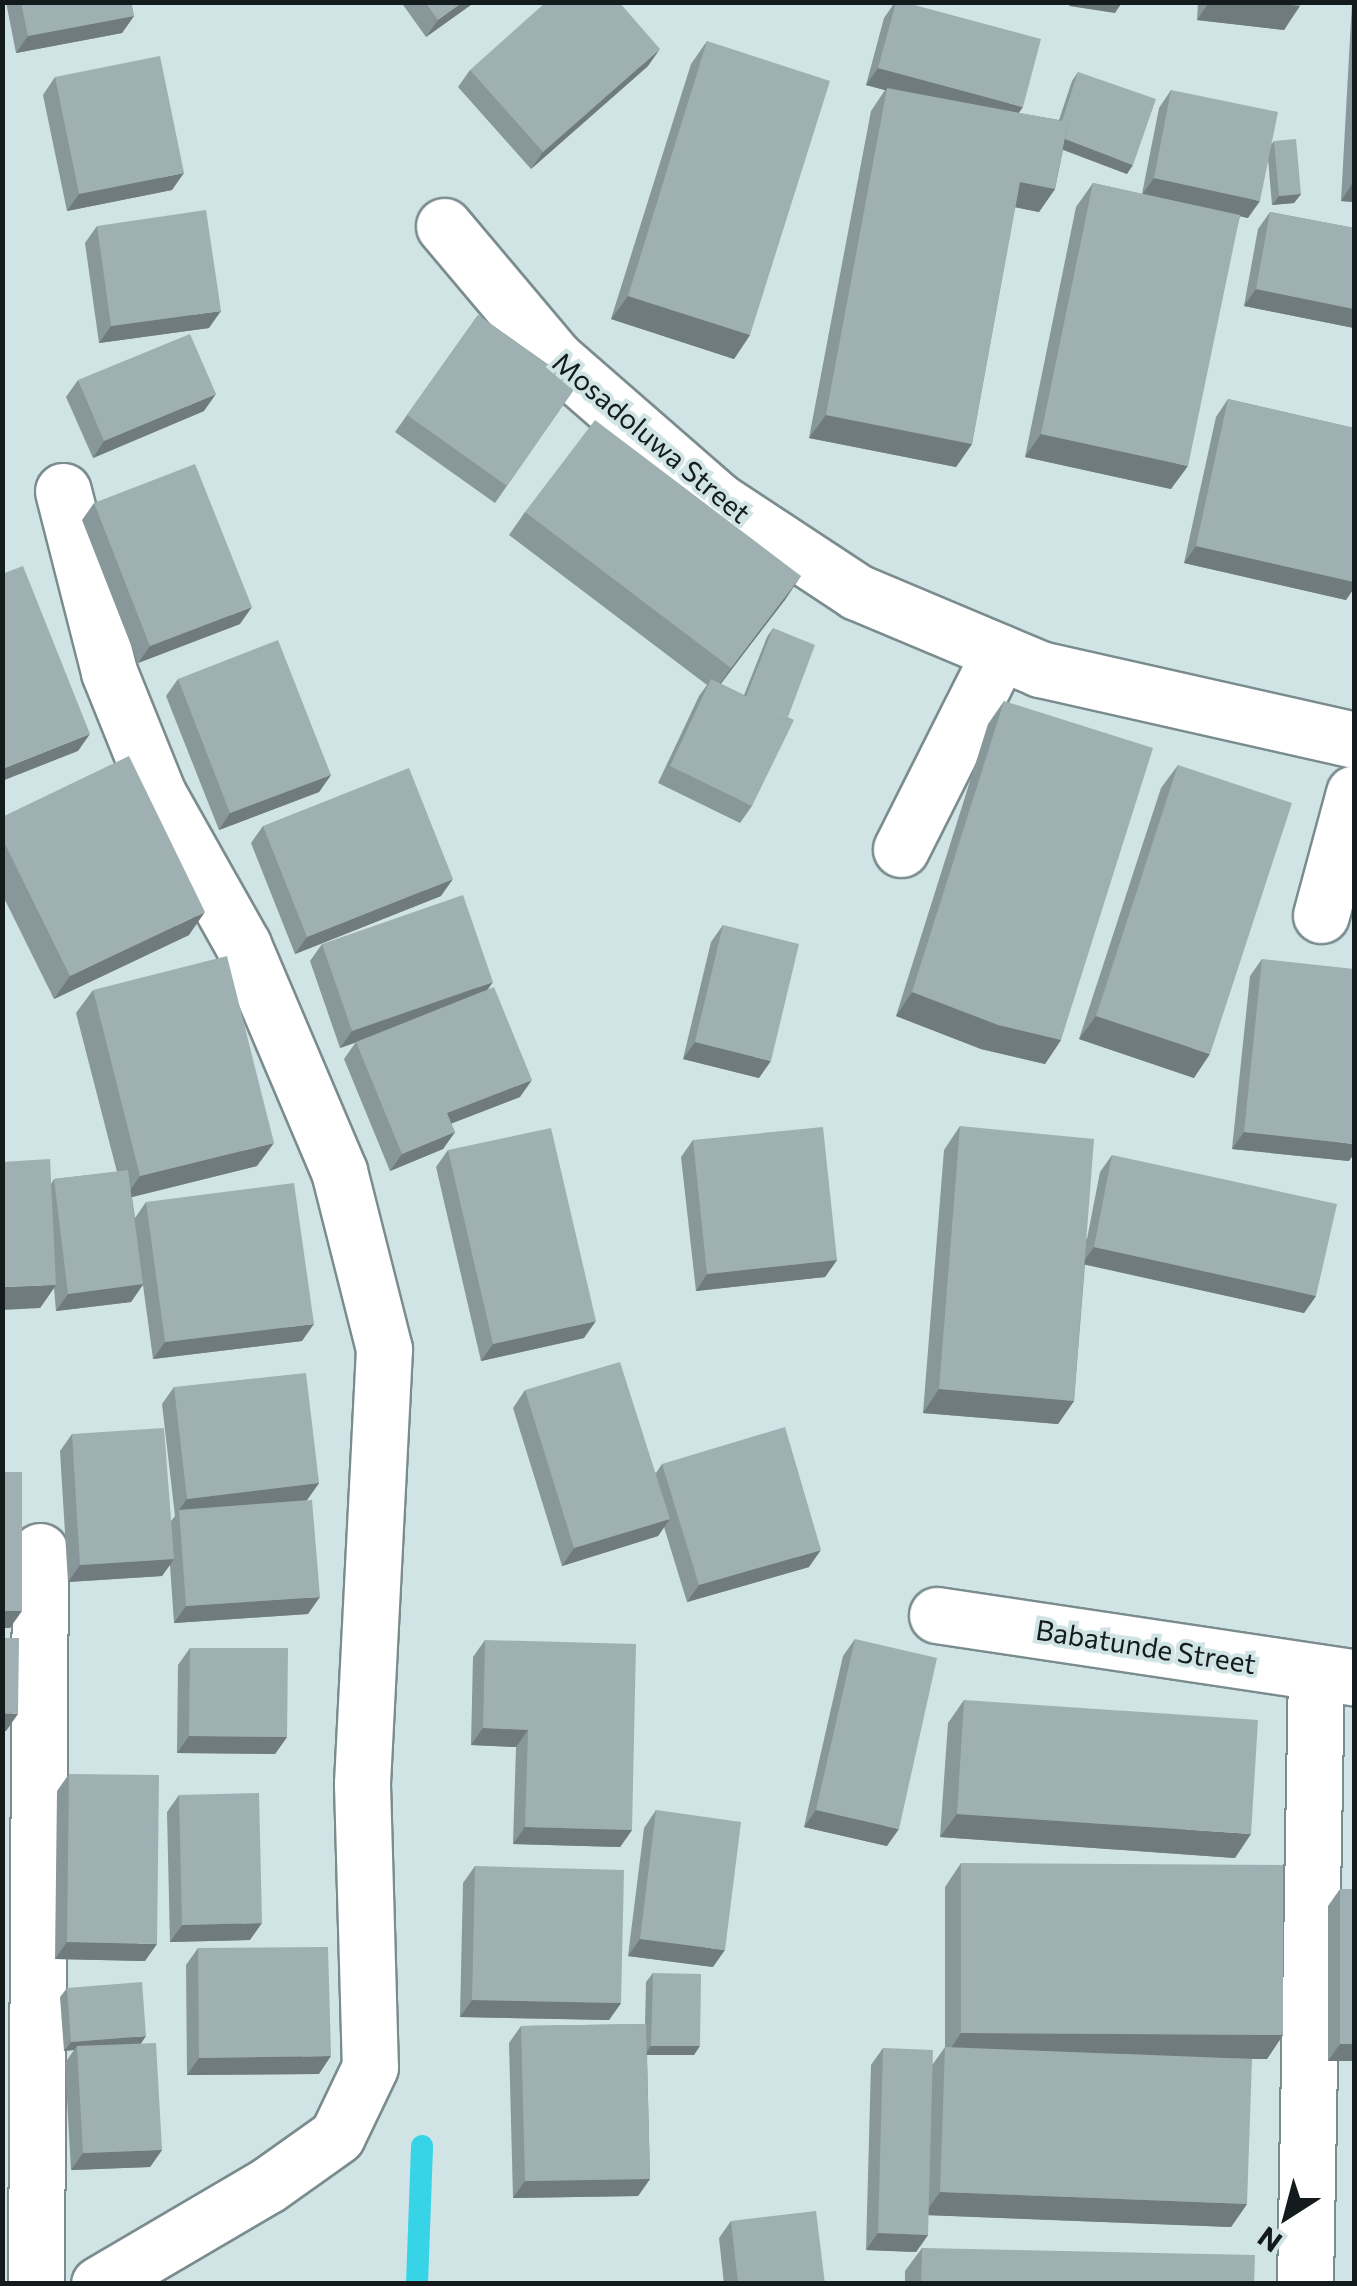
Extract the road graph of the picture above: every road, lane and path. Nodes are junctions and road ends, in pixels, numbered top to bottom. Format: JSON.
{"nodes":[{"id":1,"x":444,"y":226,"type":"dead end"},
{"id":2,"x":63,"y":491,"type":"dead end"},
{"id":3,"x":1000,"y":652,"type":"junction"},
{"id":4,"x":1354,"y":740,"type":"edge"},
{"id":5,"x":1354,"y":793,"type":"edge"},
{"id":6,"x":900,"y":849,"type":"dead end"},
{"id":7,"x":1321,"y":915,"type":"dead end"},
{"id":8,"x":40,"y":1551,"type":"dead end"},
{"id":9,"x":937,"y":1614,"type":"dead end"},
{"id":10,"x":1335,"y":1675,"type":"edge"},
{"id":11,"x":36,"y":2284,"type":"edge"},
{"id":12,"x":99,"y":2284,"type":"edge"},
{"id":13,"x":1305,"y":2284,"type":"edge"}],
"edges":[{"from":1,"to":3,"type":"street","name":"Mosadoluwa Street"},
{"from":2,"to":12,"type":"street"},
{"from":3,"to":4,"type":"street","name":"Mosadoluwa Street"},
{"from":3,"to":6,"type":"street"},
{"from":5,"to":7,"type":"street"},
{"from":8,"to":11,"type":"street"},
{"from":9,"to":10,"type":"street","name":"Babatunde Street"},
{"from":10,"to":13,"type":"street"}]}
